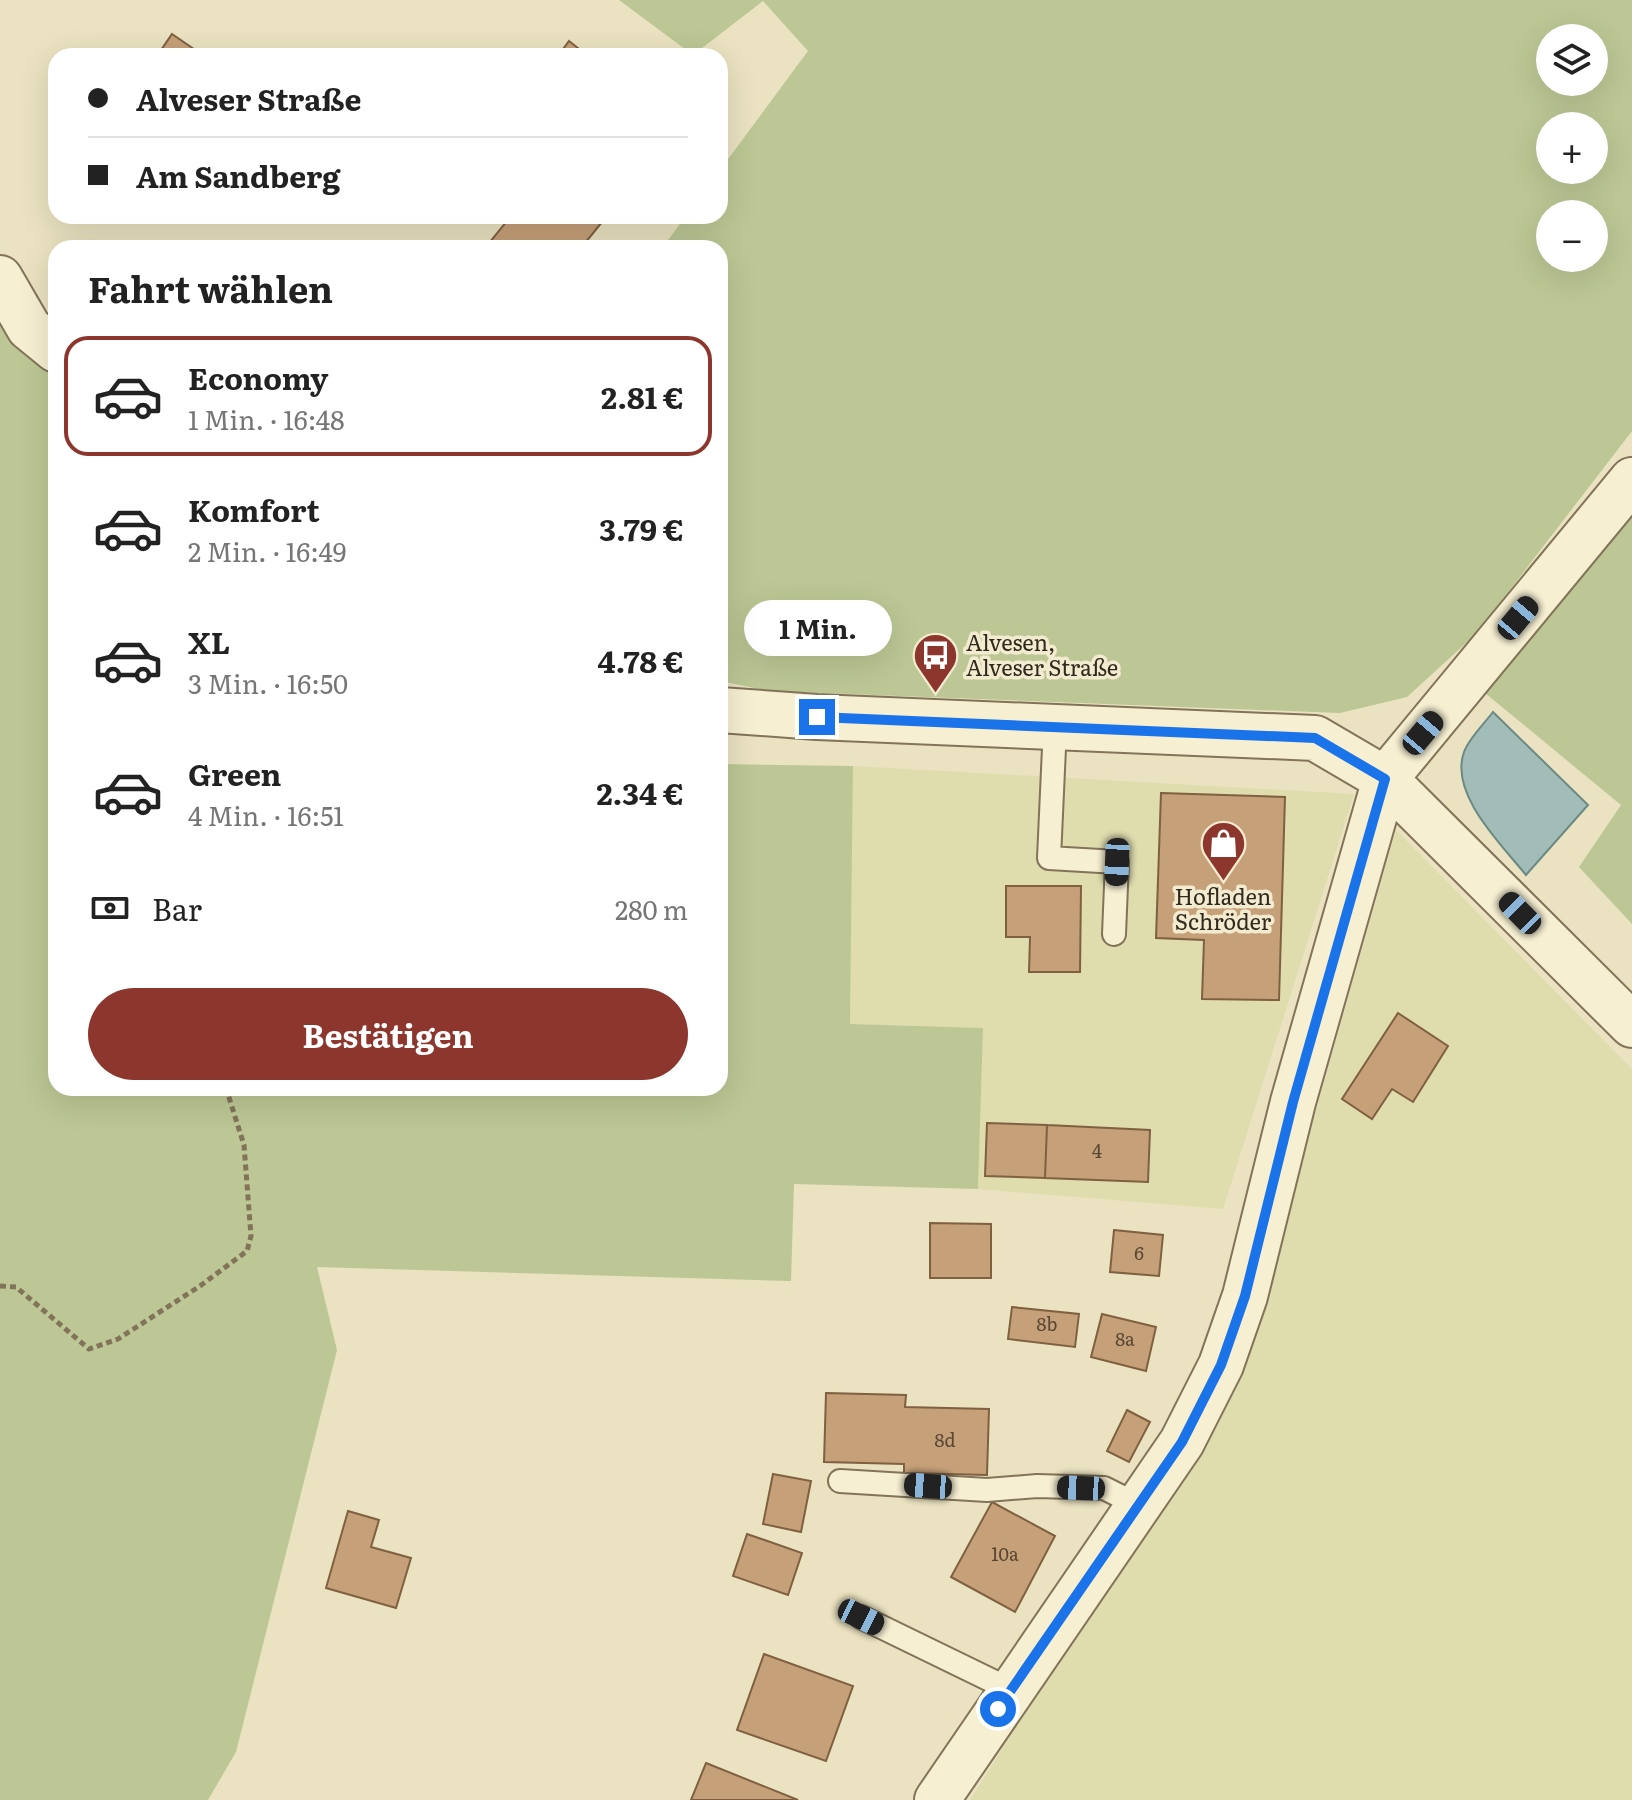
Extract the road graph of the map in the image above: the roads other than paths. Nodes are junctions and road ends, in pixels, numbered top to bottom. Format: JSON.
{"nodes":[{"id":1,"x":0,"y":278,"type":"edge"},
{"id":2,"x":48,"y":343,"type":"edge"},
{"id":3,"x":1632,"y":480,"type":"edge"},
{"id":4,"x":728,"y":711,"type":"edge"},
{"id":5,"x":1055,"y":726,"type":"junction"},
{"id":6,"x":1385,"y":779,"type":"junction"},
{"id":7,"x":1114,"y":934,"type":"dead end"},
{"id":8,"x":1632,"y":1025,"type":"edge"},
{"id":9,"x":840,"y":1481,"type":"dead end"},
{"id":10,"x":1138,"y":1505,"type":"junction"},
{"id":11,"x":861,"y":1617,"type":"dead end"},
{"id":12,"x":1011,"y":1690,"type":"junction"},
{"id":13,"x":937,"y":1800,"type":"edge"}],
"edges":[{"from":1,"to":2,"type":"street"},
{"from":3,"to":6,"type":"street"},
{"from":4,"to":5,"type":"street"},
{"from":5,"to":6,"type":"street"},
{"from":5,"to":7,"type":"lane"},
{"from":6,"to":8,"type":"street"},
{"from":6,"to":10,"type":"street"},
{"from":9,"to":10,"type":"lane"},
{"from":10,"to":12,"type":"street"},
{"from":11,"to":12,"type":"lane"},
{"from":12,"to":13,"type":"street"}]}
